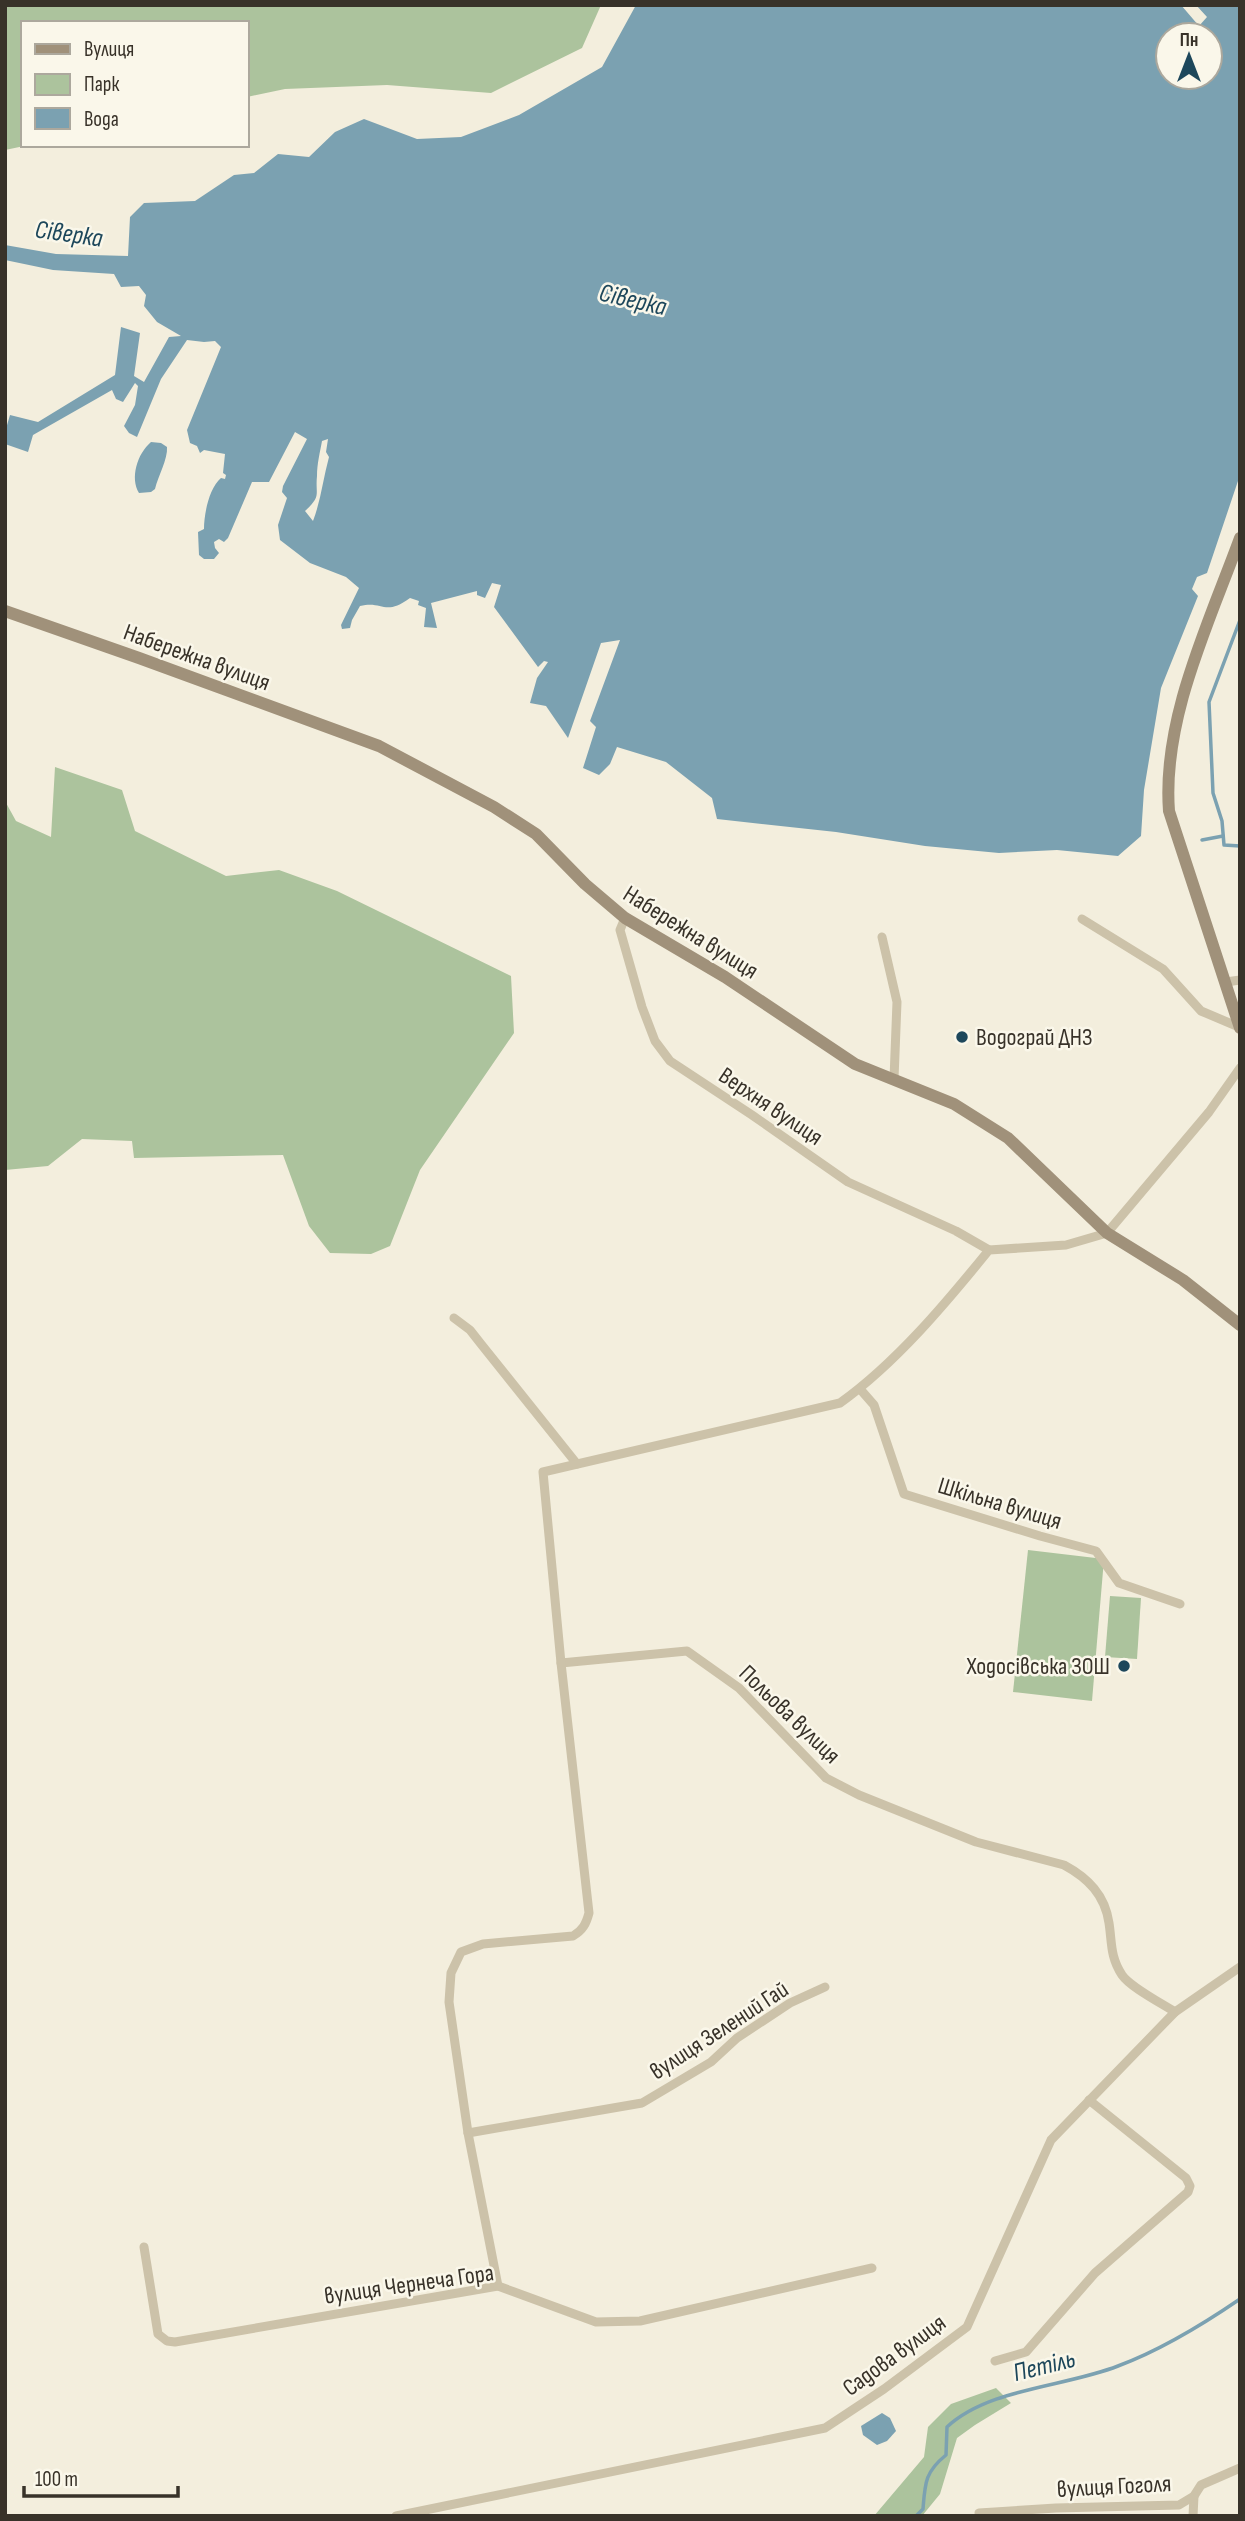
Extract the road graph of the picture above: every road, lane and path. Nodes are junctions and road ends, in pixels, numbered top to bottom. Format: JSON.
{"nodes":[{"id":1,"x":1240,"y":538,"type":"edge"},
{"id":2,"x":5,"y":611,"type":"edge"},
{"id":3,"x":625,"y":918,"type":"junction"},
{"id":4,"x":1082,"y":919,"type":"dead end"},
{"id":5,"x":882,"y":937,"type":"dead end"},
{"id":6,"x":1240,"y":980,"type":"edge"},
{"id":7,"x":1226,"y":982,"type":"junction"},
{"id":8,"x":1240,"y":1027,"type":"edge"},
{"id":9,"x":1240,"y":1068,"type":"edge"},
{"id":10,"x":894,"y":1079,"type":"junction"},
{"id":11,"x":1107,"y":1233,"type":"junction"},
{"id":12,"x":989,"y":1250,"type":"junction"},
{"id":13,"x":454,"y":1318,"type":"dead end"},
{"id":14,"x":1240,"y":1325,"type":"edge"},
{"id":15,"x":860,"y":1389,"type":"junction"},
{"id":16,"x":577,"y":1464,"type":"junction"},
{"id":17,"x":1180,"y":1604,"type":"dead end"},
{"id":18,"x":561,"y":1663,"type":"junction"},
{"id":19,"x":1240,"y":1967,"type":"edge"},
{"id":20,"x":825,"y":1987,"type":"dead end"},
{"id":21,"x":1175,"y":2012,"type":"junction"},
{"id":22,"x":1089,"y":2100,"type":"junction"},
{"id":23,"x":468,"y":2133,"type":"junction"},
{"id":24,"x":144,"y":2247,"type":"dead end"},
{"id":25,"x":872,"y":2268,"type":"dead end"},
{"id":26,"x":498,"y":2286,"type":"junction"},
{"id":27,"x":995,"y":2361,"type":"dead end"},
{"id":28,"x":1240,"y":2468,"type":"edge"},
{"id":29,"x":1194,"y":2496,"type":"junction"},
{"id":30,"x":979,"y":2513,"type":"dead end"},
{"id":31,"x":396,"y":2516,"type":"edge"},
{"id":32,"x":1193,"y":2516,"type":"edge"}],
"edges":[{"from":1,"to":7,"type":"street"},
{"from":2,"to":3,"type":"street","name":"Набережна вулиця"},
{"from":3,"to":10,"type":"street","name":"Набережна вулиця"},
{"from":3,"to":12,"type":"street","name":"Верхня вулиця"},
{"from":4,"to":8,"type":"street"},
{"from":5,"to":10,"type":"street"},
{"from":6,"to":7,"type":"street"},
{"from":7,"to":8,"type":"street"},
{"from":9,"to":11,"type":"street"},
{"from":10,"to":11,"type":"street","name":"Набережна вулиця"},
{"from":11,"to":12,"type":"street"},
{"from":11,"to":14,"type":"street","name":"Набережна вулиця"},
{"from":12,"to":15,"type":"street"},
{"from":13,"to":16,"type":"street"},
{"from":15,"to":16,"type":"street"},
{"from":15,"to":17,"type":"street","name":"Шкільна вулиця"},
{"from":16,"to":18,"type":"street"},
{"from":18,"to":21,"type":"street","name":"Польова вулиця"},
{"from":18,"to":23,"type":"street"},
{"from":19,"to":21,"type":"street","name":"Садова вулиця"},
{"from":20,"to":23,"type":"street","name":"вулиця Зелений Гай"},
{"from":21,"to":22,"type":"street","name":"Садова вулиця"},
{"from":22,"to":27,"type":"street"},
{"from":22,"to":31,"type":"street","name":"Садова вулиця"},
{"from":23,"to":26,"type":"street"},
{"from":24,"to":26,"type":"street","name":"вулиця Чернеча Гора"},
{"from":25,"to":26,"type":"street","name":"вулиця Чернеча Гора"},
{"from":28,"to":29,"type":"street","name":"вулиця Гоголя"},
{"from":29,"to":30,"type":"street","name":"вулиця Гоголя"},
{"from":29,"to":32,"type":"street"}]}
